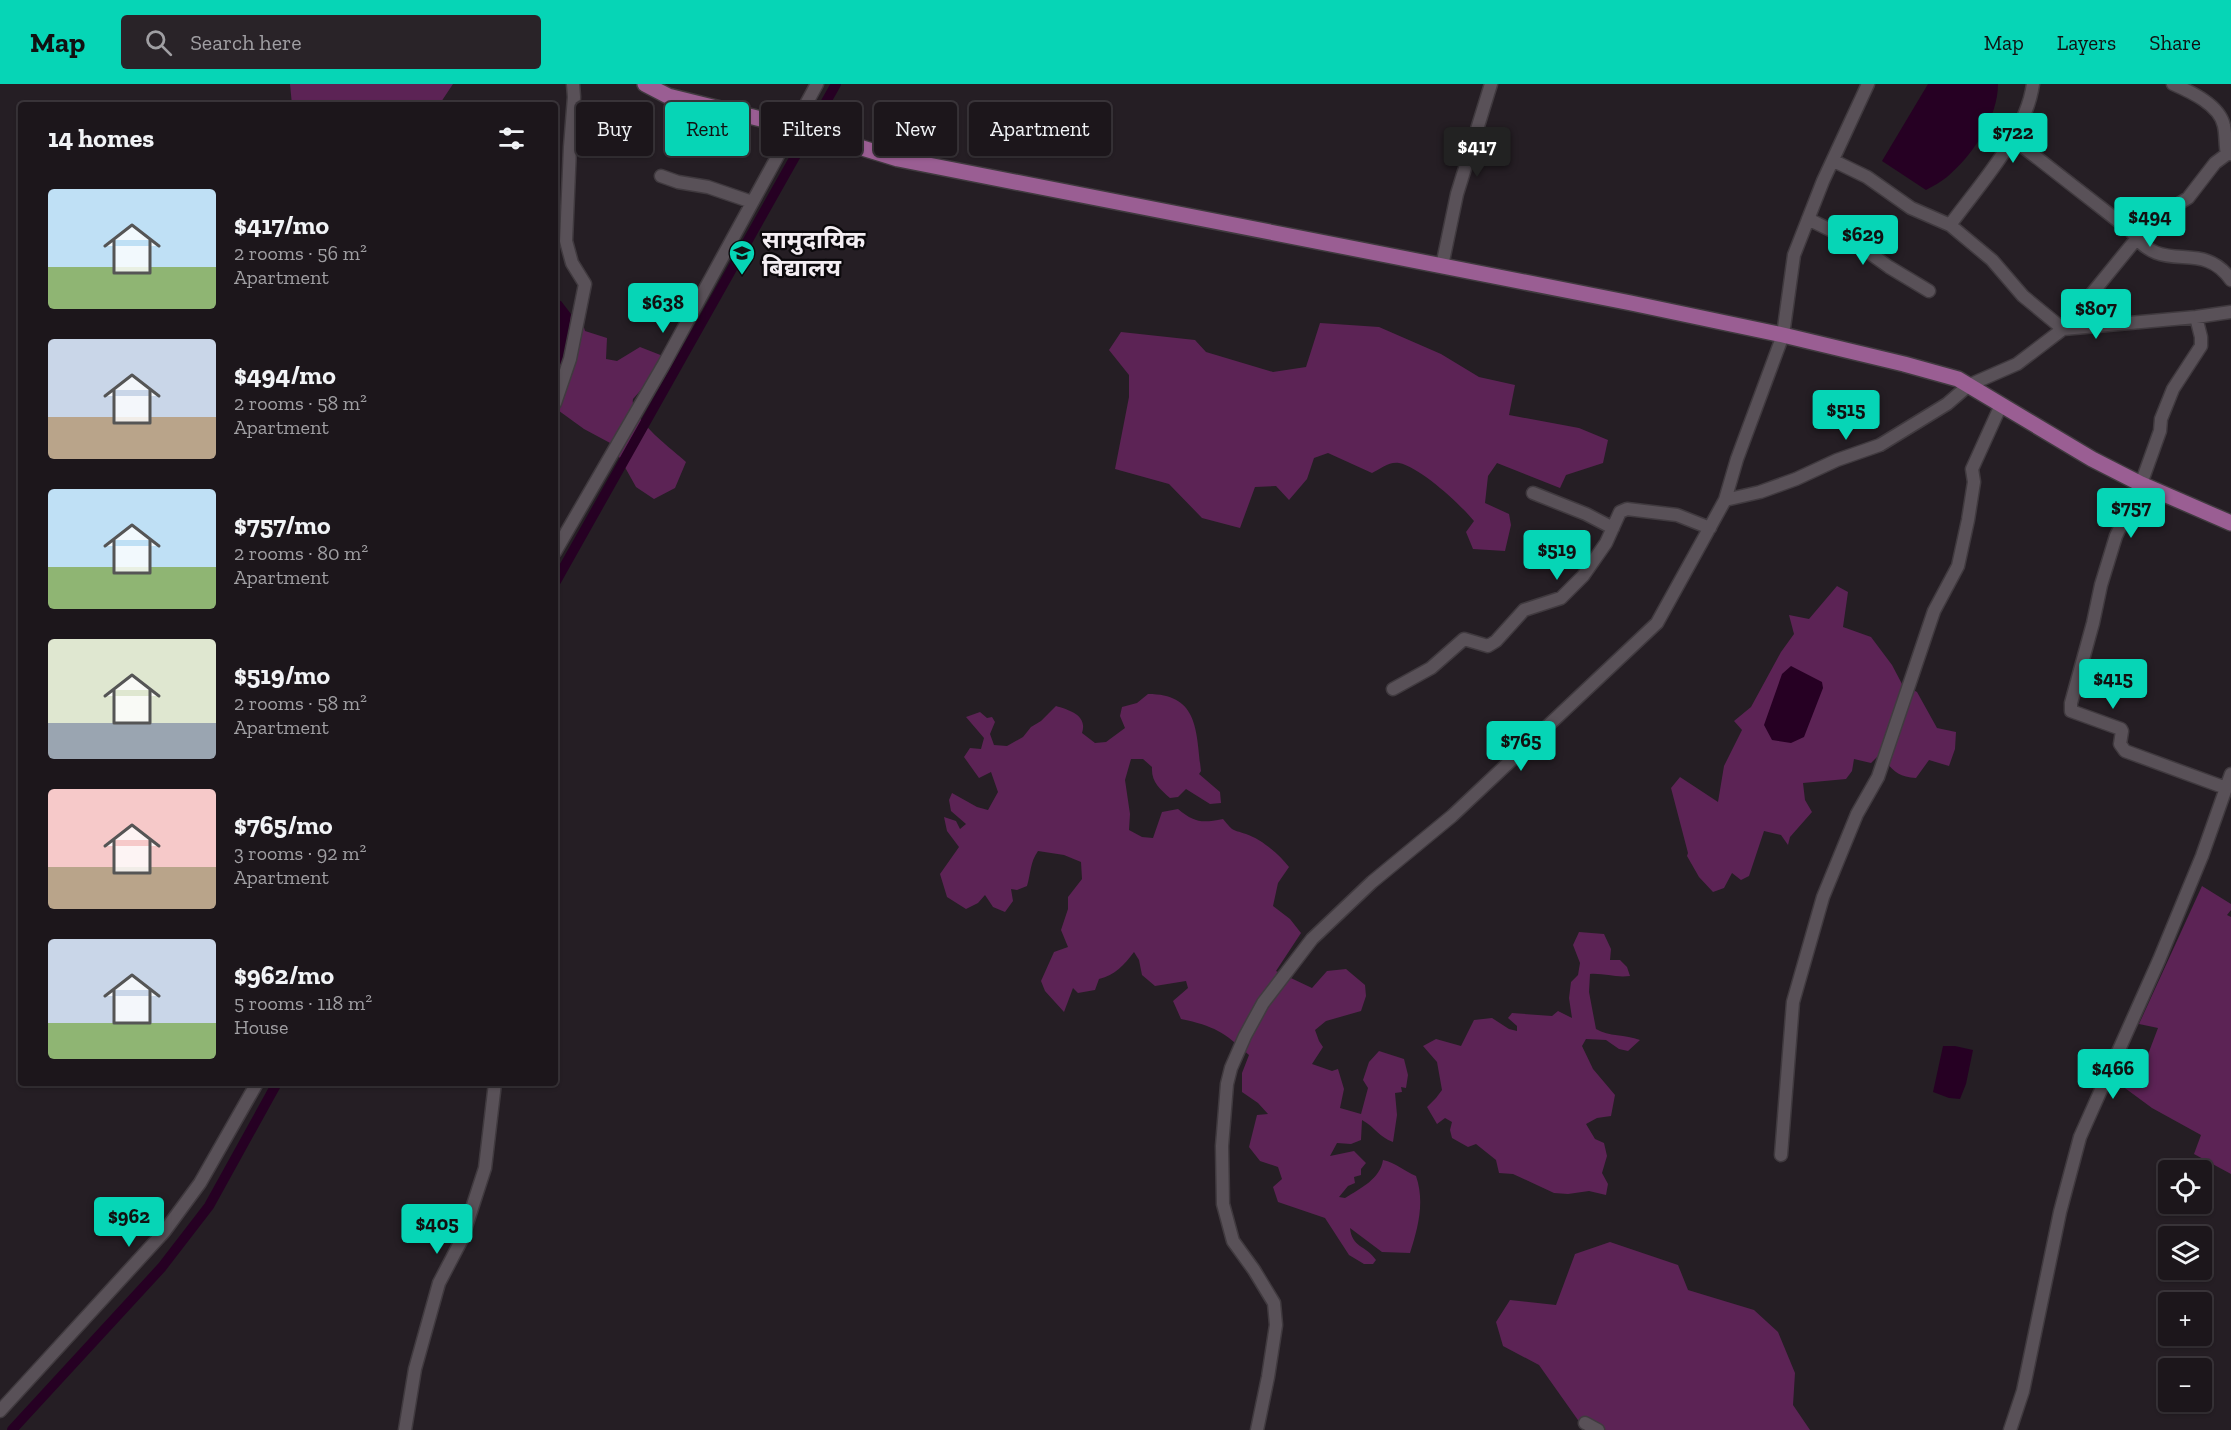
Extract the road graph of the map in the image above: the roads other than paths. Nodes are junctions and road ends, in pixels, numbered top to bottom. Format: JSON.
{"nodes":[{"id":1,"x":573,"y":84,"type":"edge"},
{"id":2,"x":645,"y":84,"type":"edge"},
{"id":3,"x":817,"y":84,"type":"edge"},
{"id":4,"x":1491,"y":84,"type":"edge"},
{"id":5,"x":1868,"y":84,"type":"edge"},
{"id":6,"x":2033,"y":84,"type":"edge"},
{"id":7,"x":2174,"y":84,"type":"edge"},
{"id":8,"x":808,"y":102,"type":"edge"},
{"id":9,"x":761,"y":119,"type":"edge"},
{"id":10,"x":2013,"y":139,"type":"junction"},
{"id":11,"x":862,"y":148,"type":"edge"},
{"id":12,"x":2229,"y":154,"type":"edge"},
{"id":13,"x":779,"y":156,"type":"edge"},
{"id":14,"x":1833,"y":160,"type":"junction"},
{"id":15,"x":661,"y":176,"type":"dead end"},
{"id":16,"x":752,"y":202,"type":"junction"},
{"id":17,"x":1808,"y":219,"type":"junction"},
{"id":18,"x":1950,"y":225,"type":"junction"},
{"id":19,"x":2137,"y":240,"type":"junction"},
{"id":20,"x":1442,"y":266,"type":"junction"},
{"id":21,"x":2231,"y":280,"type":"edge"},
{"id":22,"x":1929,"y":291,"type":"dead end"},
{"id":23,"x":2231,"y":312,"type":"edge"},
{"id":24,"x":2196,"y":317,"type":"junction"},
{"id":25,"x":2062,"y":329,"type":"junction"},
{"id":26,"x":1783,"y":335,"type":"junction"},
{"id":27,"x":1969,"y":385,"type":"junction"},
{"id":28,"x":558,"y":394,"type":"edge"},
{"id":29,"x":2001,"y":405,"type":"junction"},
{"id":30,"x":2141,"y":484,"type":"junction"},
{"id":31,"x":1533,"y":493,"type":"dead end"},
{"id":32,"x":1725,"y":500,"type":"junction"},
{"id":33,"x":2231,"y":523,"type":"edge"},
{"id":34,"x":1613,"y":528,"type":"junction"},
{"id":35,"x":1710,"y":528,"type":"junction"},
{"id":36,"x":558,"y":547,"type":"edge"},
{"id":37,"x":1393,"y":689,"type":"dead end"},
{"id":38,"x":2231,"y":774,"type":"edge"},
{"id":39,"x":2226,"y":788,"type":"junction"},
{"id":40,"x":255,"y":1086,"type":"edge"},
{"id":41,"x":495,"y":1086,"type":"edge"},
{"id":42,"x":1780,"y":1155,"type":"dead end"},
{"id":43,"x":0,"y":1411,"type":"edge"},
{"id":44,"x":1585,"y":1423,"type":"dead end"},
{"id":45,"x":405,"y":1430,"type":"edge"},
{"id":46,"x":1257,"y":1430,"type":"edge"},
{"id":47,"x":1598,"y":1430,"type":"edge"},
{"id":48,"x":2010,"y":1430,"type":"edge"}],
"edges":[{"from":1,"to":28,"type":"street"},
{"from":2,"to":9,"type":"main road"},
{"from":3,"to":8,"type":"street"},
{"from":4,"to":20,"type":"street"},
{"from":5,"to":14,"type":"street"},
{"from":6,"to":10,"type":"street"},
{"from":7,"to":12,"type":"street"},
{"from":10,"to":18,"type":"street"},
{"from":10,"to":19,"type":"street"},
{"from":11,"to":20,"type":"main road"},
{"from":12,"to":19,"type":"street"},
{"from":13,"to":16,"type":"street"},
{"from":14,"to":17,"type":"street"},
{"from":14,"to":18,"type":"street"},
{"from":15,"to":16,"type":"street"},
{"from":16,"to":36,"type":"street"},
{"from":17,"to":22,"type":"street"},
{"from":17,"to":26,"type":"street"},
{"from":18,"to":25,"type":"street"},
{"from":19,"to":21,"type":"street"},
{"from":19,"to":25,"type":"street"},
{"from":20,"to":26,"type":"main road"},
{"from":23,"to":24,"type":"street"},
{"from":24,"to":25,"type":"street"},
{"from":24,"to":30,"type":"street"},
{"from":25,"to":27,"type":"street"},
{"from":26,"to":27,"type":"main road"},
{"from":26,"to":32,"type":"street"},
{"from":27,"to":29,"type":"main road"},
{"from":27,"to":32,"type":"street"},
{"from":29,"to":30,"type":"main road"},
{"from":29,"to":42,"type":"street"},
{"from":30,"to":33,"type":"main road"},
{"from":30,"to":39,"type":"street"},
{"from":31,"to":34,"type":"street"},
{"from":32,"to":35,"type":"street"},
{"from":34,"to":35,"type":"street"},
{"from":34,"to":37,"type":"street"},
{"from":35,"to":46,"type":"street"},
{"from":38,"to":39,"type":"street"},
{"from":39,"to":48,"type":"street"},
{"from":40,"to":43,"type":"street"},
{"from":41,"to":45,"type":"street"},
{"from":44,"to":47,"type":"street"}]}
